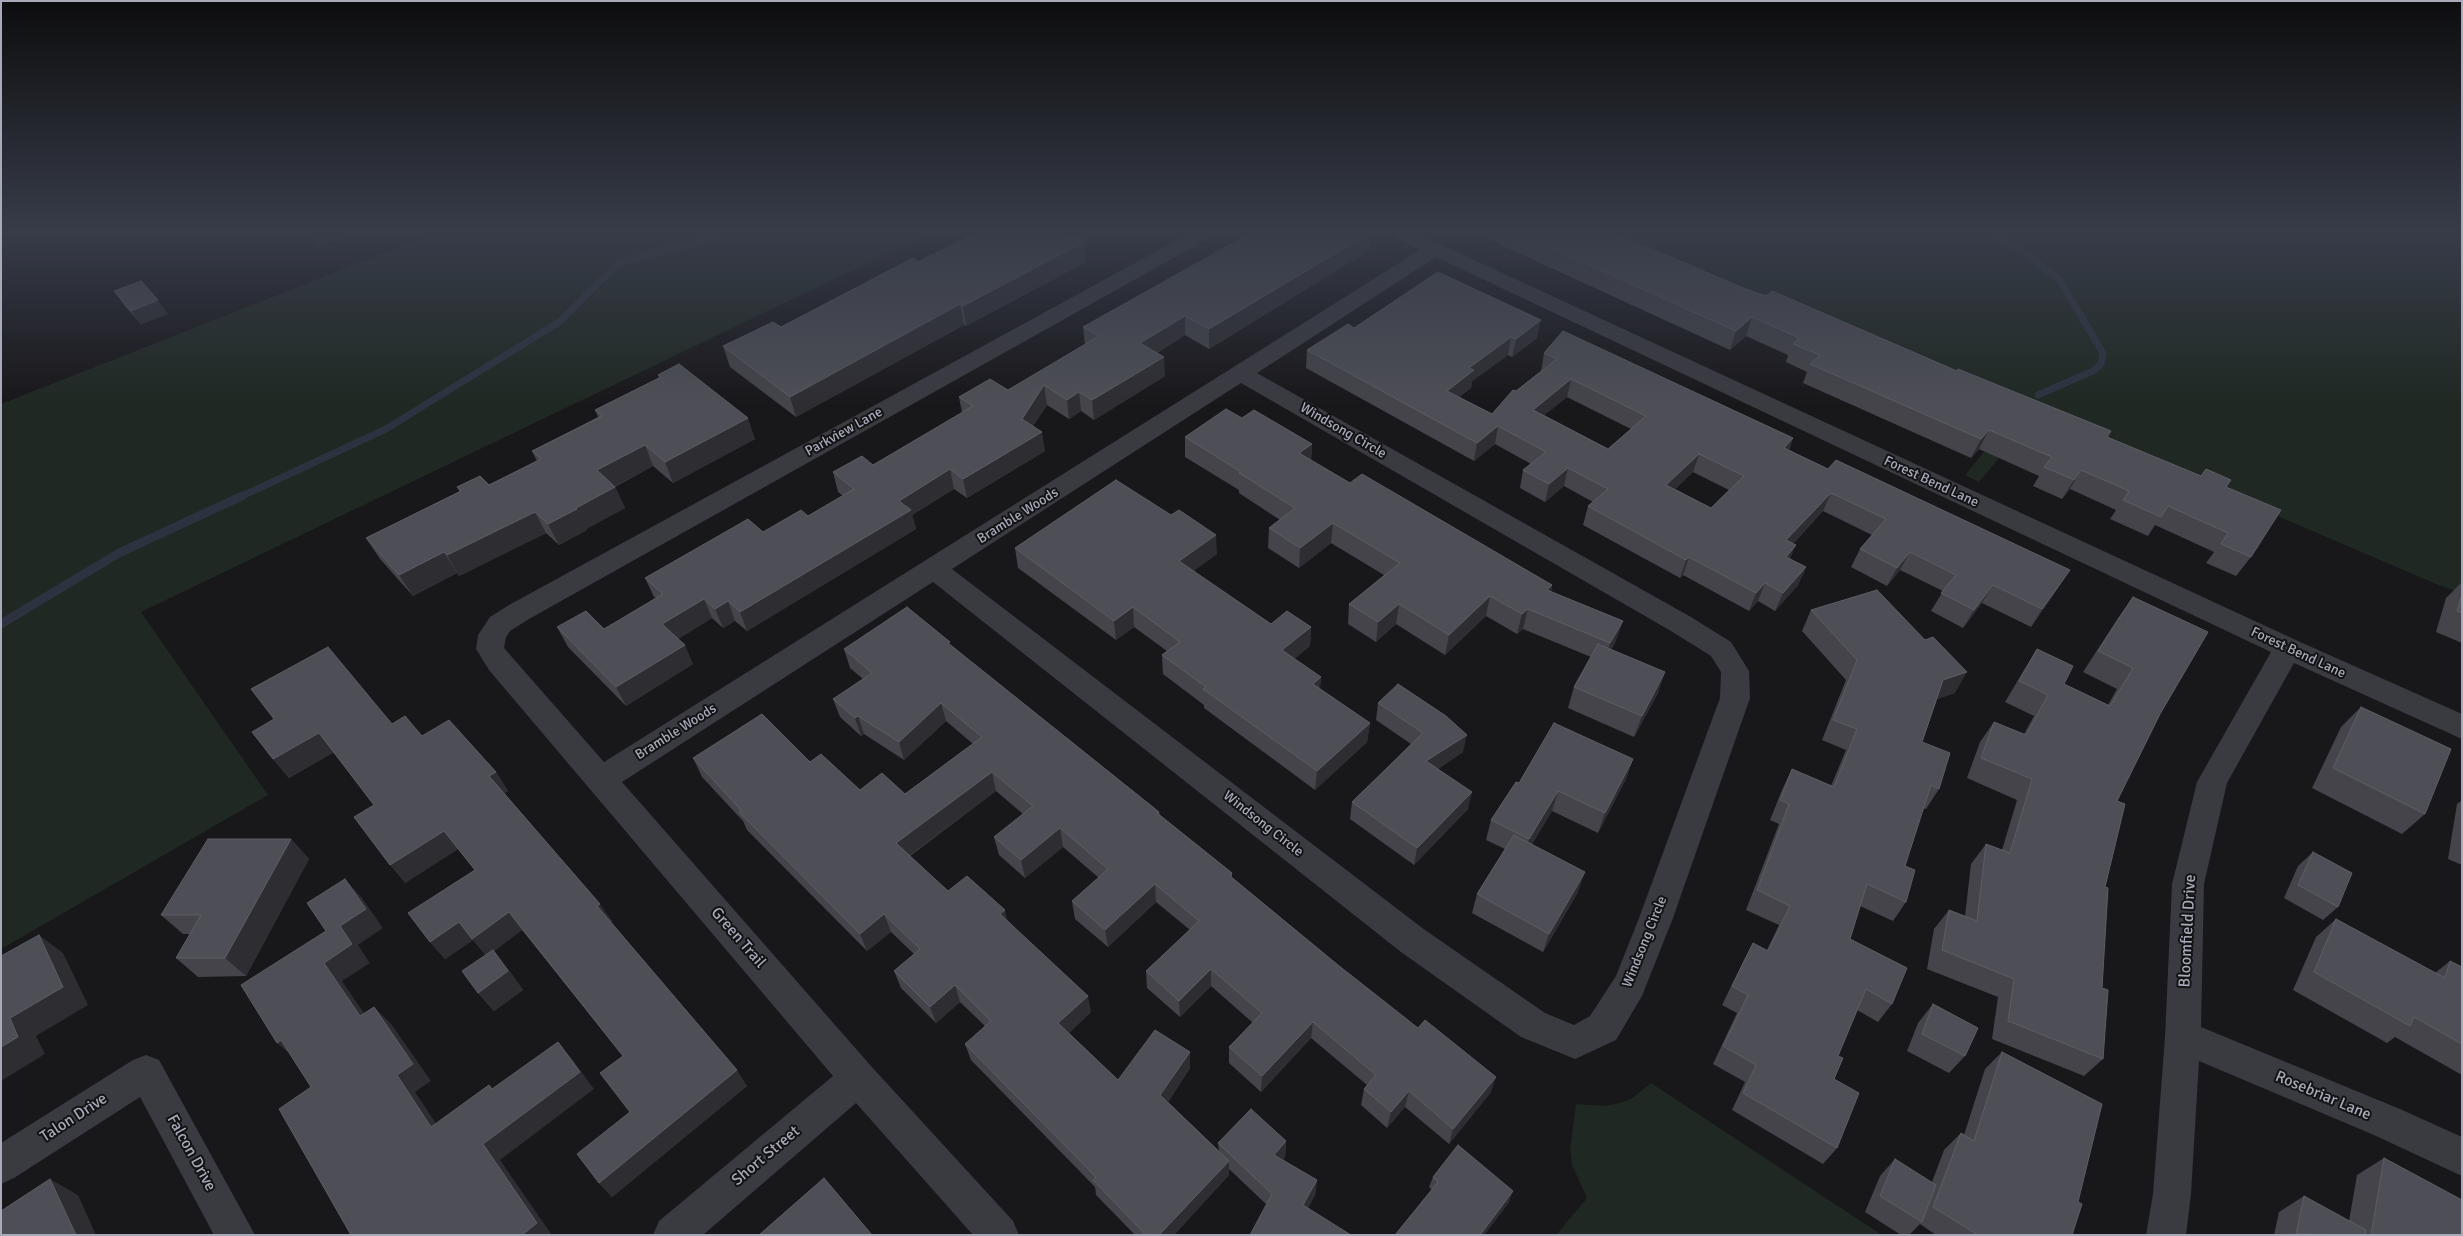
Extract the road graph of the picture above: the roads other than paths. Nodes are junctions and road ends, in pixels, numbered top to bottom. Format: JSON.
{"nodes":[{"id":1,"x":1098,"y":292,"type":"edge"},
{"id":2,"x":1369,"y":292,"type":"edge"},
{"id":3,"x":1523,"y":292,"type":"edge"},
{"id":4,"x":1242,"y":374,"type":"junction"},
{"id":5,"x":934,"y":569,"type":"junction"},
{"id":6,"x":492,"y":635,"type":"joint"},
{"id":7,"x":2288,"y":648,"type":"junction"},
{"id":8,"x":2462,"y":727,"type":"edge"},
{"id":9,"x":601,"y":780,"type":"junction"},
{"id":10,"x":2183,"y":1037,"type":"junction"},
{"id":11,"x":146,"y":1072,"type":"joint"},
{"id":12,"x":858,"y":1078,"type":"junction"},
{"id":13,"x":2462,"y":1157,"type":"edge"},
{"id":14,"x":1,"y":1165,"type":"edge"},
{"id":15,"x":235,"y":1235,"type":"edge"},
{"id":16,"x":673,"y":1235,"type":"edge"},
{"id":17,"x":999,"y":1235,"type":"edge"},
{"id":18,"x":2166,"y":1235,"type":"edge"}],
"edges":[{"from":1,"to":6,"type":"street","name":"Parkview Lane"},
{"from":2,"to":4,"type":"street","name":"Bramble Woods"},
{"from":3,"to":7,"type":"street","name":"Forest Bend Lane"},
{"from":4,"to":5,"type":"street","name":"Bramble Woods"},
{"from":4,"to":5,"type":"street","name":"Windsong Circle"},
{"from":5,"to":9,"type":"street","name":"Bramble Woods"},
{"from":6,"to":9,"type":"street","name":"Green Trail"},
{"from":7,"to":8,"type":"street","name":"Forest Bend Lane"},
{"from":7,"to":10,"type":"street","name":"Bloomfield Drive"},
{"from":9,"to":12,"type":"street","name":"Green Trail"},
{"from":10,"to":13,"type":"street","name":"Rosebriar Lane"},
{"from":10,"to":18,"type":"street","name":"Bloomfield Drive"},
{"from":11,"to":14,"type":"street","name":"Talon Drive"},
{"from":11,"to":15,"type":"street","name":"Falcon Drive"},
{"from":12,"to":16,"type":"street","name":"Short Street"},
{"from":12,"to":17,"type":"street","name":"Green Trail"}]}
